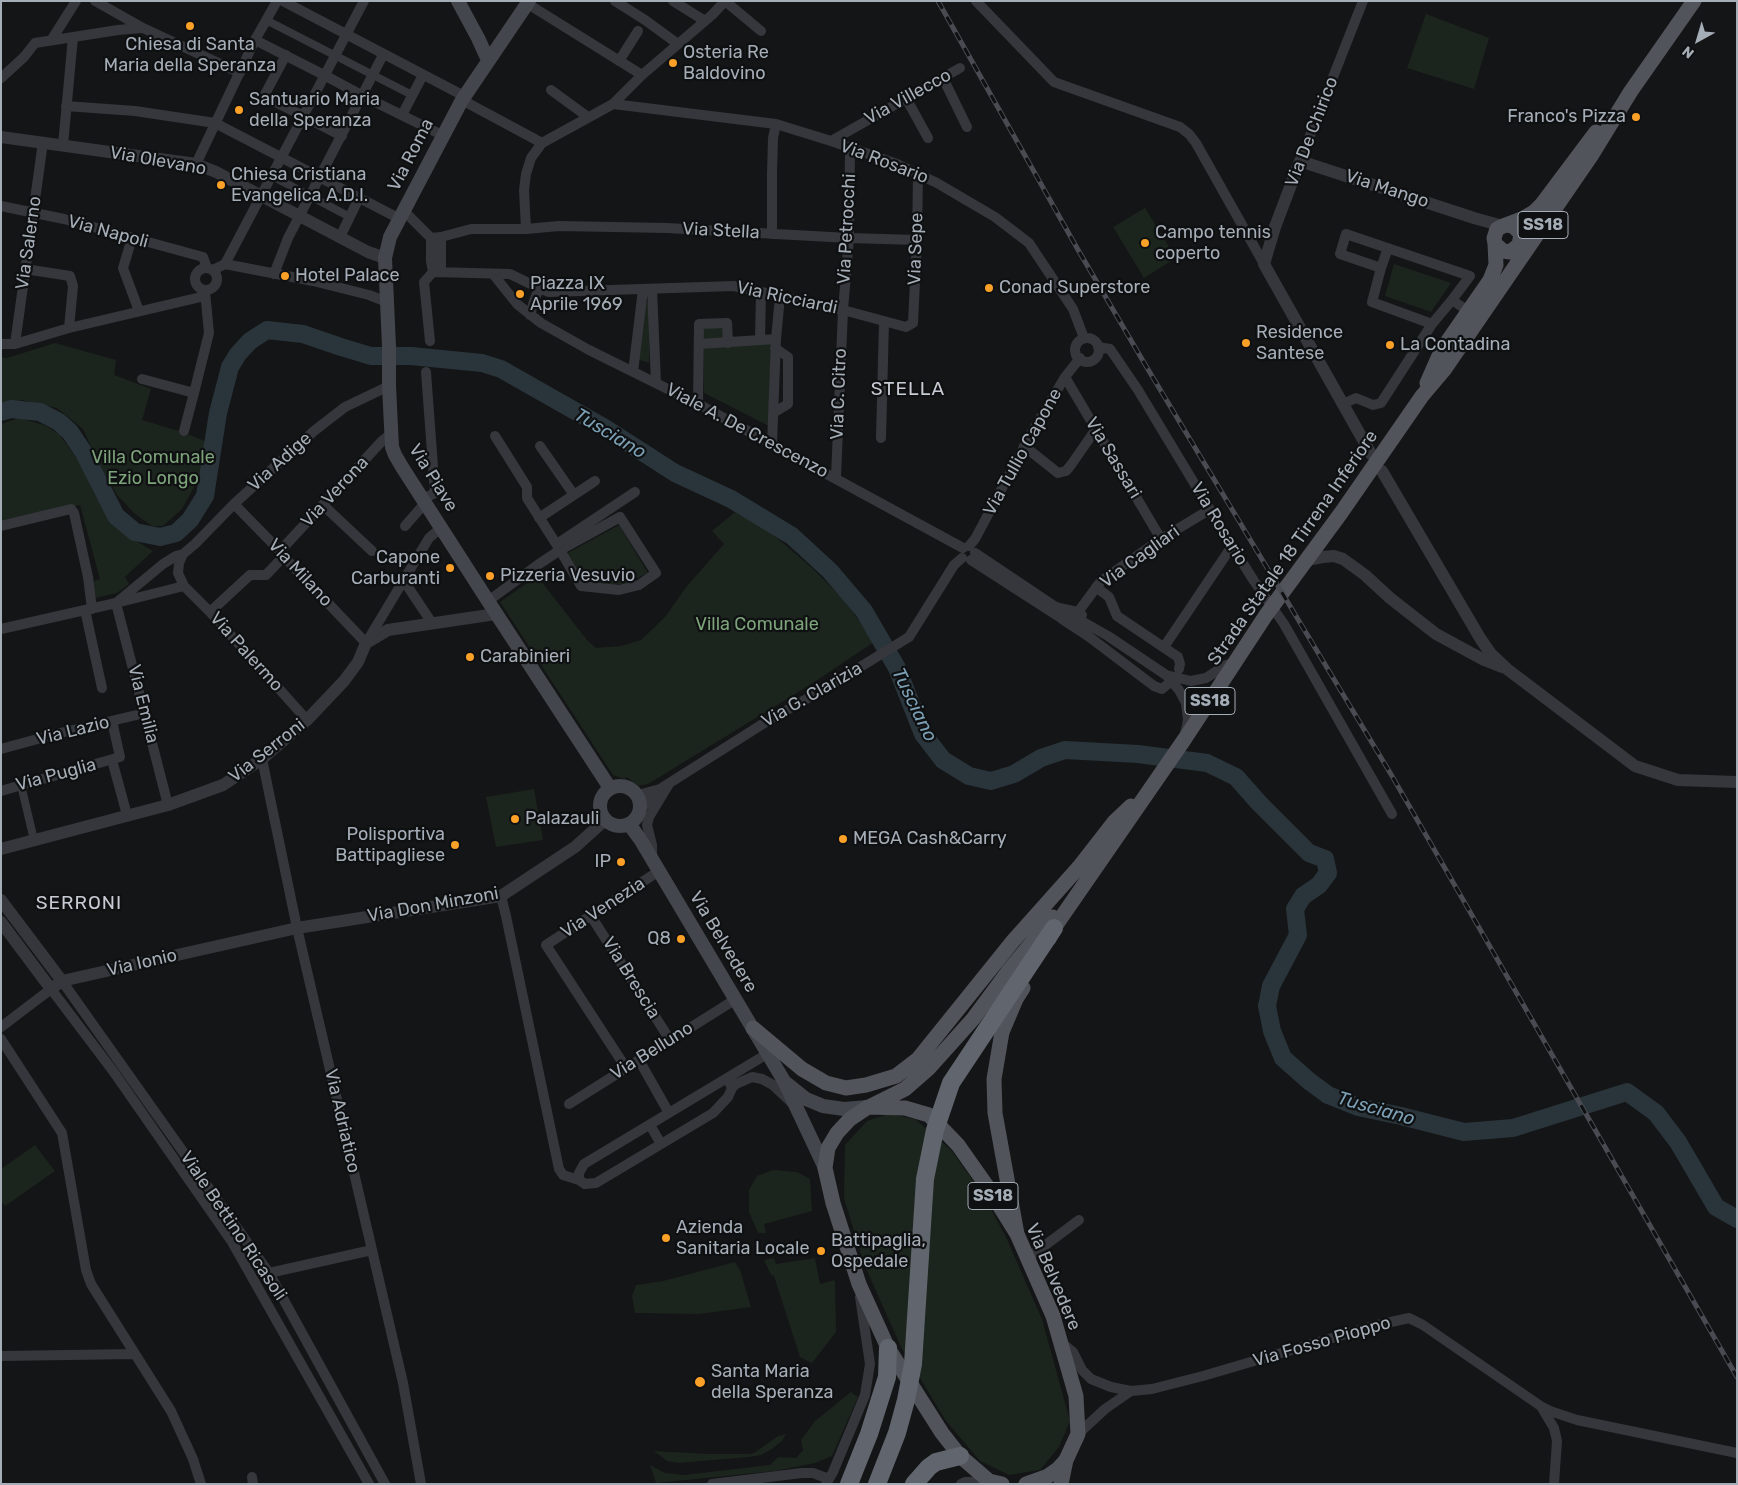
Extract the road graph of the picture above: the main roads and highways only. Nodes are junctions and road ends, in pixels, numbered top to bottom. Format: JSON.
{"nodes":[{"id":1,"x":458,"y":1,"type":"edge"},
{"id":2,"x":1694,"y":1,"type":"edge"},
{"id":3,"x":529,"y":2,"type":"edge"},
{"id":4,"x":488,"y":60,"type":"junction"},
{"id":5,"x":1631,"y":91,"type":"junction"},
{"id":6,"x":1591,"y":156,"type":"junction"},
{"id":7,"x":1504,"y":225,"type":"junction"},
{"id":8,"x":1495,"y":241,"type":"junction"},
{"id":9,"x":1518,"y":244,"type":"junction"},
{"id":10,"x":389,"y":346,"type":"joint"},
{"id":11,"x":1453,"y":357,"type":"junction"},
{"id":12,"x":1422,"y":396,"type":"junction"},
{"id":13,"x":610,"y":788,"type":"junction"},
{"id":14,"x":1149,"y":791,"type":"junction"},
{"id":15,"x":629,"y":824,"type":"junction"},
{"id":16,"x":1076,"y":896,"type":"junction"},
{"id":17,"x":1054,"y":928,"type":"junction"},
{"id":18,"x":753,"y":1028,"type":"junction"},
{"id":19,"x":784,"y":1081,"type":"junction"},
{"id":20,"x":868,"y":1107,"type":"junction"},
{"id":21,"x":825,"y":1168,"type":"junction"},
{"id":22,"x":1016,"y":1234,"type":"junction"},
{"id":23,"x":888,"y":1348,"type":"junction"},
{"id":24,"x":960,"y":1456,"type":"junction"},
{"id":25,"x":1066,"y":1460,"type":"junction"},
{"id":26,"x":996,"y":1482,"type":"edge"},
{"id":27,"x":850,"y":1484,"type":"edge"},
{"id":28,"x":877,"y":1484,"type":"edge"},
{"id":29,"x":914,"y":1484,"type":"edge"},
{"id":30,"x":1026,"y":1484,"type":"edge"},
{"id":31,"x":1061,"y":1484,"type":"edge"}],
"edges":[{"from":1,"to":4,"type":"main road"},
{"from":2,"to":5,"type":"main road","name":"Strada Statale 18 Tirrena Inferiore","number":"SS18"},
{"from":3,"to":4,"type":"main road","name":"Via Roma"},
{"from":4,"to":10,"type":"main road","name":"Via Roma"},
{"from":5,"to":6,"type":"main road","name":"Strada Statale 18 Tirrena Inferiore","number":"SS18"},
{"from":5,"to":7,"type":"main road","name":"Strada Statale 18 Tirrena Inferiore","number":"SS18"},
{"from":6,"to":9,"type":"main road","number":"SS18"},
{"from":6,"to":11,"type":"main road","name":"Strada Statale 18 Tirrena Inferiore","number":"SS18"},
{"from":7,"to":8,"type":"main road"},
{"from":7,"to":9,"type":"main road"},
{"from":8,"to":9,"type":"main road"},
{"from":8,"to":12,"type":"main road","name":"Strada Statale 18 Tirrena Inferiore","number":"SS18"},
{"from":9,"to":11,"type":"main road","number":"SS18"},
{"from":10,"to":13,"type":"main road","name":"Via Piave"},
{"from":11,"to":12,"type":"main road","name":"Strada Statale 18 Tirrena Inferiore","number":"SS18"},
{"from":12,"to":14,"type":"main road","name":"Strada Statale 18 Tirrena Inferiore","number":"SS18"},
{"from":13,"to":15,"type":"main road"},
{"from":13,"to":15,"type":"main road"},
{"from":14,"to":16,"type":"main road","name":"Strada Statale 18 Tirrena Inferiore","number":"SS18"},
{"from":14,"to":18,"type":"main road"},
{"from":15,"to":18,"type":"main road","name":"Via Belvedere"},
{"from":16,"to":17,"type":"main road","name":"Strada Statale 18 Tirrena Inferiore","number":"SS18"},
{"from":16,"to":20,"type":"main road","name":"Strada Statale 18 Tirrena Inferiore","number":"SS18"},
{"from":17,"to":22,"type":"main road","name":"Strada Statale 18 Tirrena Inferiore","number":"SS18"},
{"from":17,"to":28,"type":"highway"},
{"from":18,"to":19,"type":"main road","name":"Via Belvedere"},
{"from":19,"to":20,"type":"main road","name":"Via Belvedere"},
{"from":19,"to":21,"type":"main road","name":"Via Belvedere"},
{"from":20,"to":21,"type":"main road","name":"Via Belvedere","number":"SS18"},
{"from":20,"to":22,"type":"main road","name":"Via Belvedere","number":"SS18"},
{"from":21,"to":23,"type":"main road","name":"Via Belvedere","number":"SS18"},
{"from":22,"to":25,"type":"main road","name":"Via Belvedere","number":"SS18"},
{"from":23,"to":24,"type":"main road","name":"Via Belvedere","number":"SS18"},
{"from":23,"to":27,"type":"highway"},
{"from":24,"to":26,"type":"main road","name":"Via Belvedere","number":"SS18"},
{"from":24,"to":29,"type":"highway"},
{"from":25,"to":30,"type":"main road","name":"Via Belvedere","number":"SS18"},
{"from":25,"to":31,"type":"main road","number":"SS18"}]}
